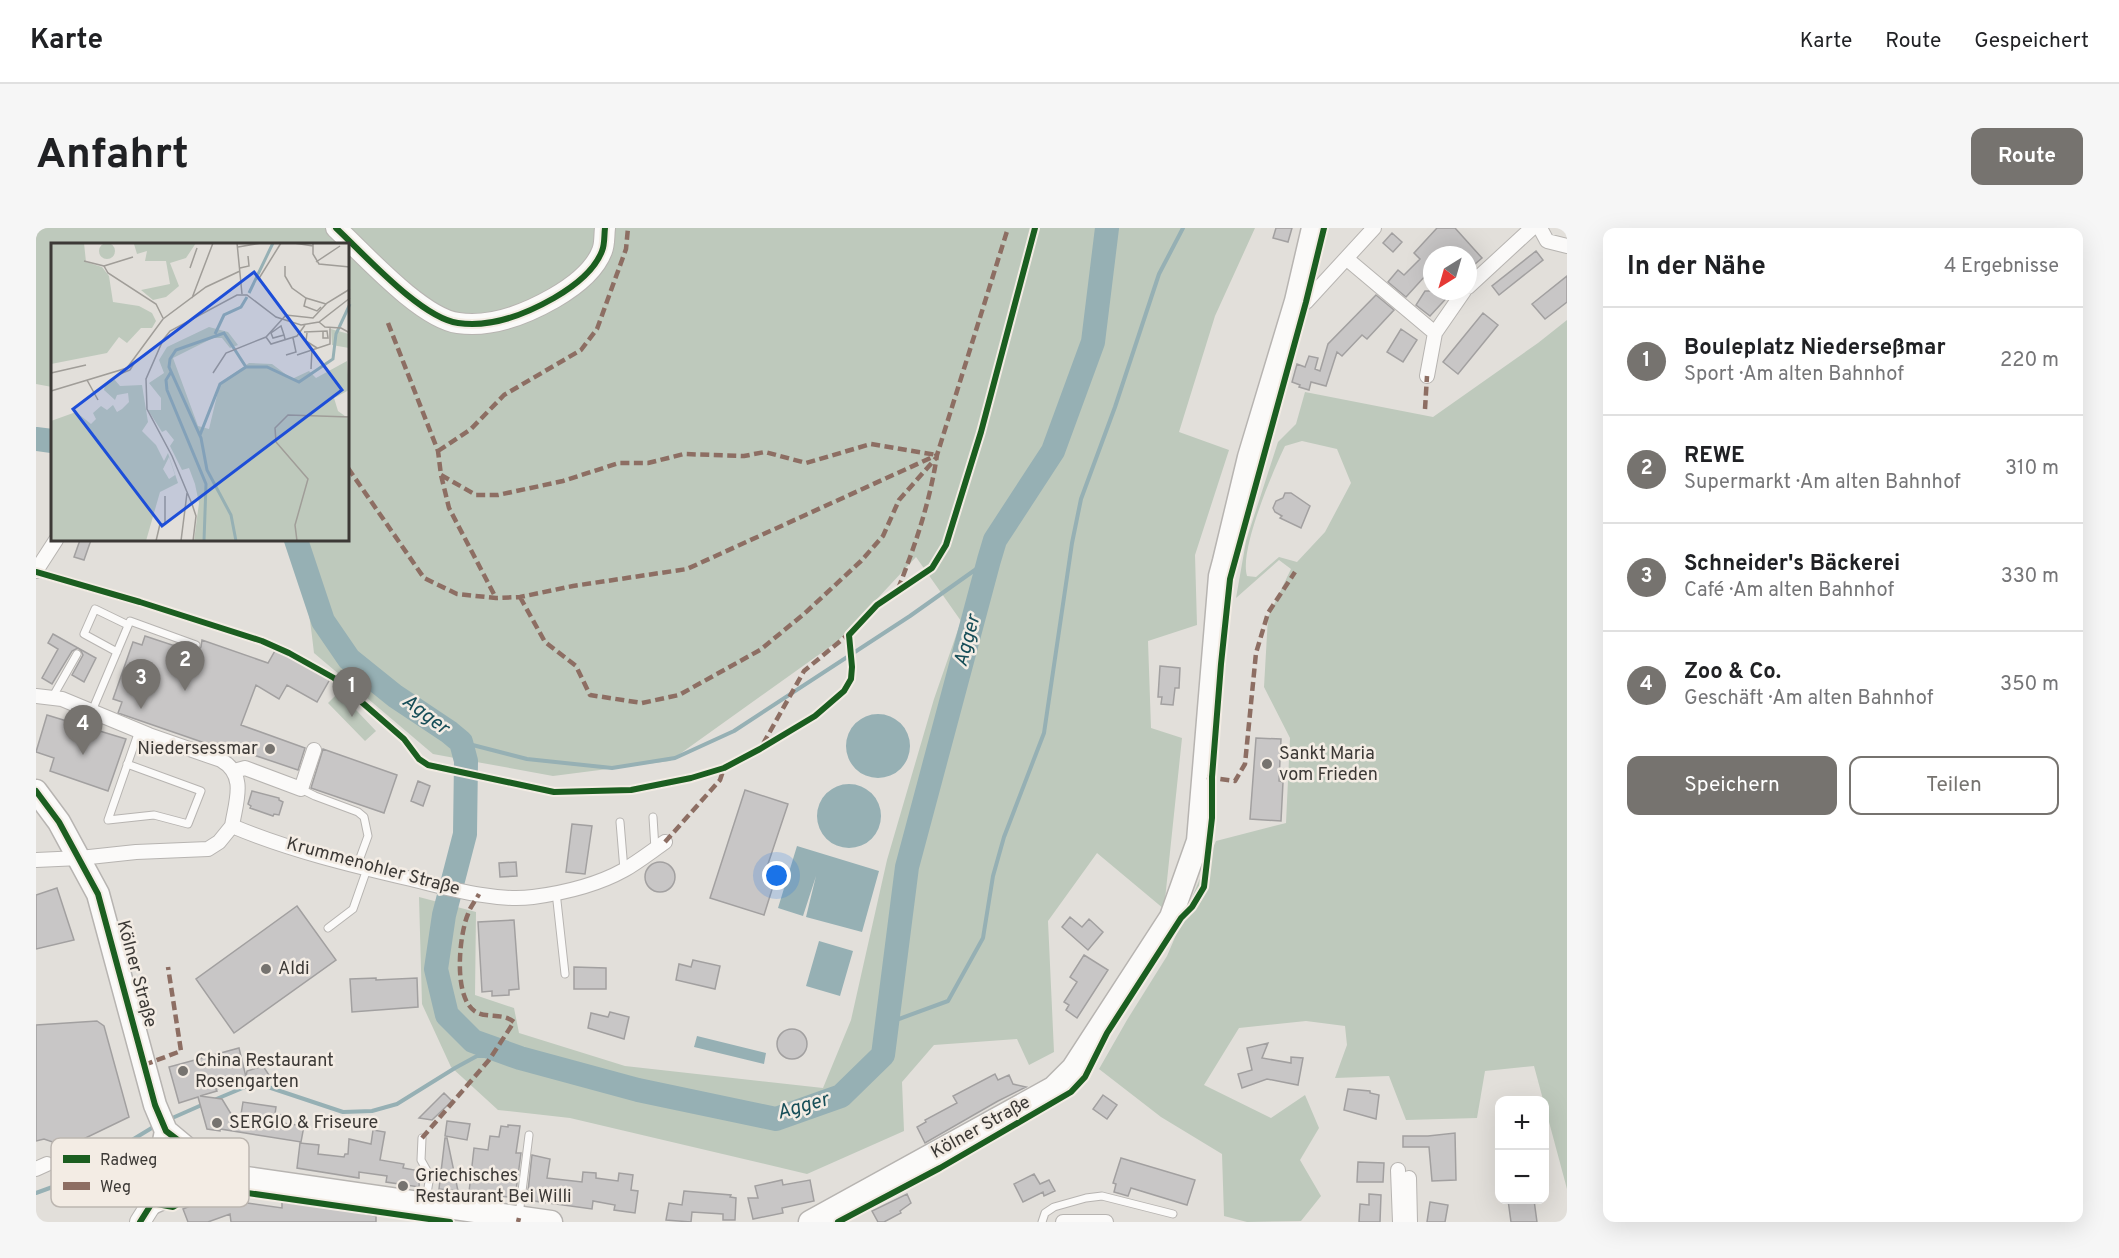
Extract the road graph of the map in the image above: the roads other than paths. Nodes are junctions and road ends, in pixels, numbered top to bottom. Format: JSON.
{"nodes":[{"id":1,"x":336,"y":228,"type":"edge"},
{"id":2,"x":605,"y":228,"type":"edge"},
{"id":3,"x":1313,"y":228,"type":"edge"},
{"id":4,"x":1374,"y":228,"type":"edge"},
{"id":5,"x":1532,"y":228,"type":"edge"},
{"id":6,"x":1540,"y":228,"type":"edge"},
{"id":7,"x":1567,"y":246,"type":"edge"},
{"id":8,"x":1347,"y":259,"type":"junction"},
{"id":9,"x":1477,"y":279,"type":"edge"},
{"id":10,"x":1458,"y":300,"type":"edge"},
{"id":11,"x":1296,"y":301,"type":"junction"},
{"id":12,"x":1436,"y":333,"type":"junction"},
{"id":13,"x":1427,"y":376,"type":"dead end"},
{"id":14,"x":55,"y":542,"type":"edge"},
{"id":15,"x":36,"y":572,"type":"edge"},
{"id":16,"x":140,"y":602,"type":"dead end"},
{"id":17,"x":128,"y":625,"type":"junction"},
{"id":18,"x":196,"y":645,"type":"dead end"},
{"id":19,"x":117,"y":652,"type":"junction"},
{"id":20,"x":77,"y":654,"type":"dead end"},
{"id":21,"x":36,"y":696,"type":"edge"},
{"id":22,"x":52,"y":698,"type":"junction"},
{"id":23,"x":92,"y":711,"type":"junction"},
{"id":24,"x":139,"y":731,"type":"junction"},
{"id":25,"x":314,"y":750,"type":"dead end"},
{"id":26,"x":127,"y":764,"type":"junction"},
{"id":27,"x":234,"y":771,"type":"junction"},
{"id":28,"x":301,"y":789,"type":"junction"},
{"id":29,"x":36,"y":791,"type":"edge"},
{"id":30,"x":653,"y":817,"type":"dead end"},
{"id":31,"x":620,"y":822,"type":"dead end"},
{"id":32,"x":232,"y":826,"type":"junction"},
{"id":33,"x":660,"y":845,"type":"joint"},
{"id":34,"x":80,"y":858,"type":"junction"},
{"id":35,"x":36,"y":860,"type":"edge"},
{"id":36,"x":362,"y":868,"type":"junction"},
{"id":37,"x":624,"y":870,"type":"junction"},
{"id":38,"x":556,"y":892,"type":"junction"},
{"id":39,"x":328,"y":928,"type":"dead end"},
{"id":40,"x":565,"y":974,"type":"dead end"},
{"id":41,"x":163,"y":1125,"type":"junction"},
{"id":42,"x":529,"y":1135,"type":"dead end"},
{"id":43,"x":161,"y":1138,"type":"edge"},
{"id":44,"x":176,"y":1138,"type":"edge"},
{"id":45,"x":422,"y":1138,"type":"dead end"},
{"id":46,"x":249,"y":1178,"type":"edge"},
{"id":47,"x":425,"y":1204,"type":"junction"},
{"id":48,"x":149,"y":1207,"type":"edge"},
{"id":49,"x":1173,"y":1214,"type":"dead end"},
{"id":50,"x":519,"y":1218,"type":"junction"},
{"id":51,"x":140,"y":1222,"type":"edge"},
{"id":52,"x":551,"y":1222,"type":"edge"},
{"id":53,"x":810,"y":1222,"type":"edge"},
{"id":54,"x":1042,"y":1222,"type":"edge"},
{"id":55,"x":1063,"y":1222,"type":"edge"},
{"id":56,"x":1106,"y":1222,"type":"edge"},
{"id":57,"x":1400,"y":1222,"type":"edge"},
{"id":58,"x":1410,"y":1222,"type":"edge"}],
"edges":[{"from":1,"to":2,"type":"main road"},
{"from":3,"to":11,"type":"main road","name":"Kölner Straße"},
{"from":4,"to":8,"type":"street"},
{"from":5,"to":9,"type":"street"},
{"from":6,"to":7,"type":"street"},
{"from":8,"to":11,"type":"street"},
{"from":8,"to":12,"type":"street"},
{"from":10,"to":12,"type":"street"},
{"from":11,"to":53,"type":"main road","name":"Kölner Straße"},
{"from":12,"to":13,"type":"street"},
{"from":14,"to":15,"type":"street"},
{"from":15,"to":16,"type":"lane"},
{"from":17,"to":18,"type":"lane"},
{"from":17,"to":19,"type":"lane"},
{"from":17,"to":19,"type":"lane"},
{"from":19,"to":23,"type":"lane"},
{"from":20,"to":22,"type":"lane"},
{"from":21,"to":22,"type":"street"},
{"from":22,"to":23,"type":"street"},
{"from":23,"to":24,"type":"street"},
{"from":24,"to":26,"type":"lane"},
{"from":24,"to":27,"type":"street"},
{"from":25,"to":28,"type":"street"},
{"from":26,"to":26,"type":"lane"},
{"from":27,"to":28,"type":"street"},
{"from":27,"to":32,"type":"street"},
{"from":28,"to":36,"type":"lane"},
{"from":29,"to":34,"type":"main road","name":"Kölner Straße"},
{"from":30,"to":33,"type":"lane"},
{"from":31,"to":37,"type":"lane"},
{"from":32,"to":34,"type":"street"},
{"from":32,"to":36,"type":"street","name":"Krummenohler Straße"},
{"from":33,"to":37,"type":"street","name":"Krummenohler Straße"},
{"from":34,"to":35,"type":"street"},
{"from":34,"to":41,"type":"main road","name":"Kölner Straße"},
{"from":36,"to":38,"type":"street","name":"Krummenohler Straße"},
{"from":36,"to":39,"type":"lane"},
{"from":37,"to":38,"type":"street","name":"Krummenohler Straße"},
{"from":38,"to":40,"type":"lane"},
{"from":41,"to":43,"type":"main road"},
{"from":41,"to":44,"type":"main road"},
{"from":42,"to":50,"type":"lane"},
{"from":45,"to":47,"type":"lane"},
{"from":46,"to":47,"type":"main road"},
{"from":47,"to":50,"type":"main road"},
{"from":48,"to":51,"type":"main road"},
{"from":49,"to":54,"type":"lane"},
{"from":50,"to":52,"type":"main road"},
{"from":55,"to":56,"type":"street"},
{"from":57,"to":58,"type":"street"}]}
